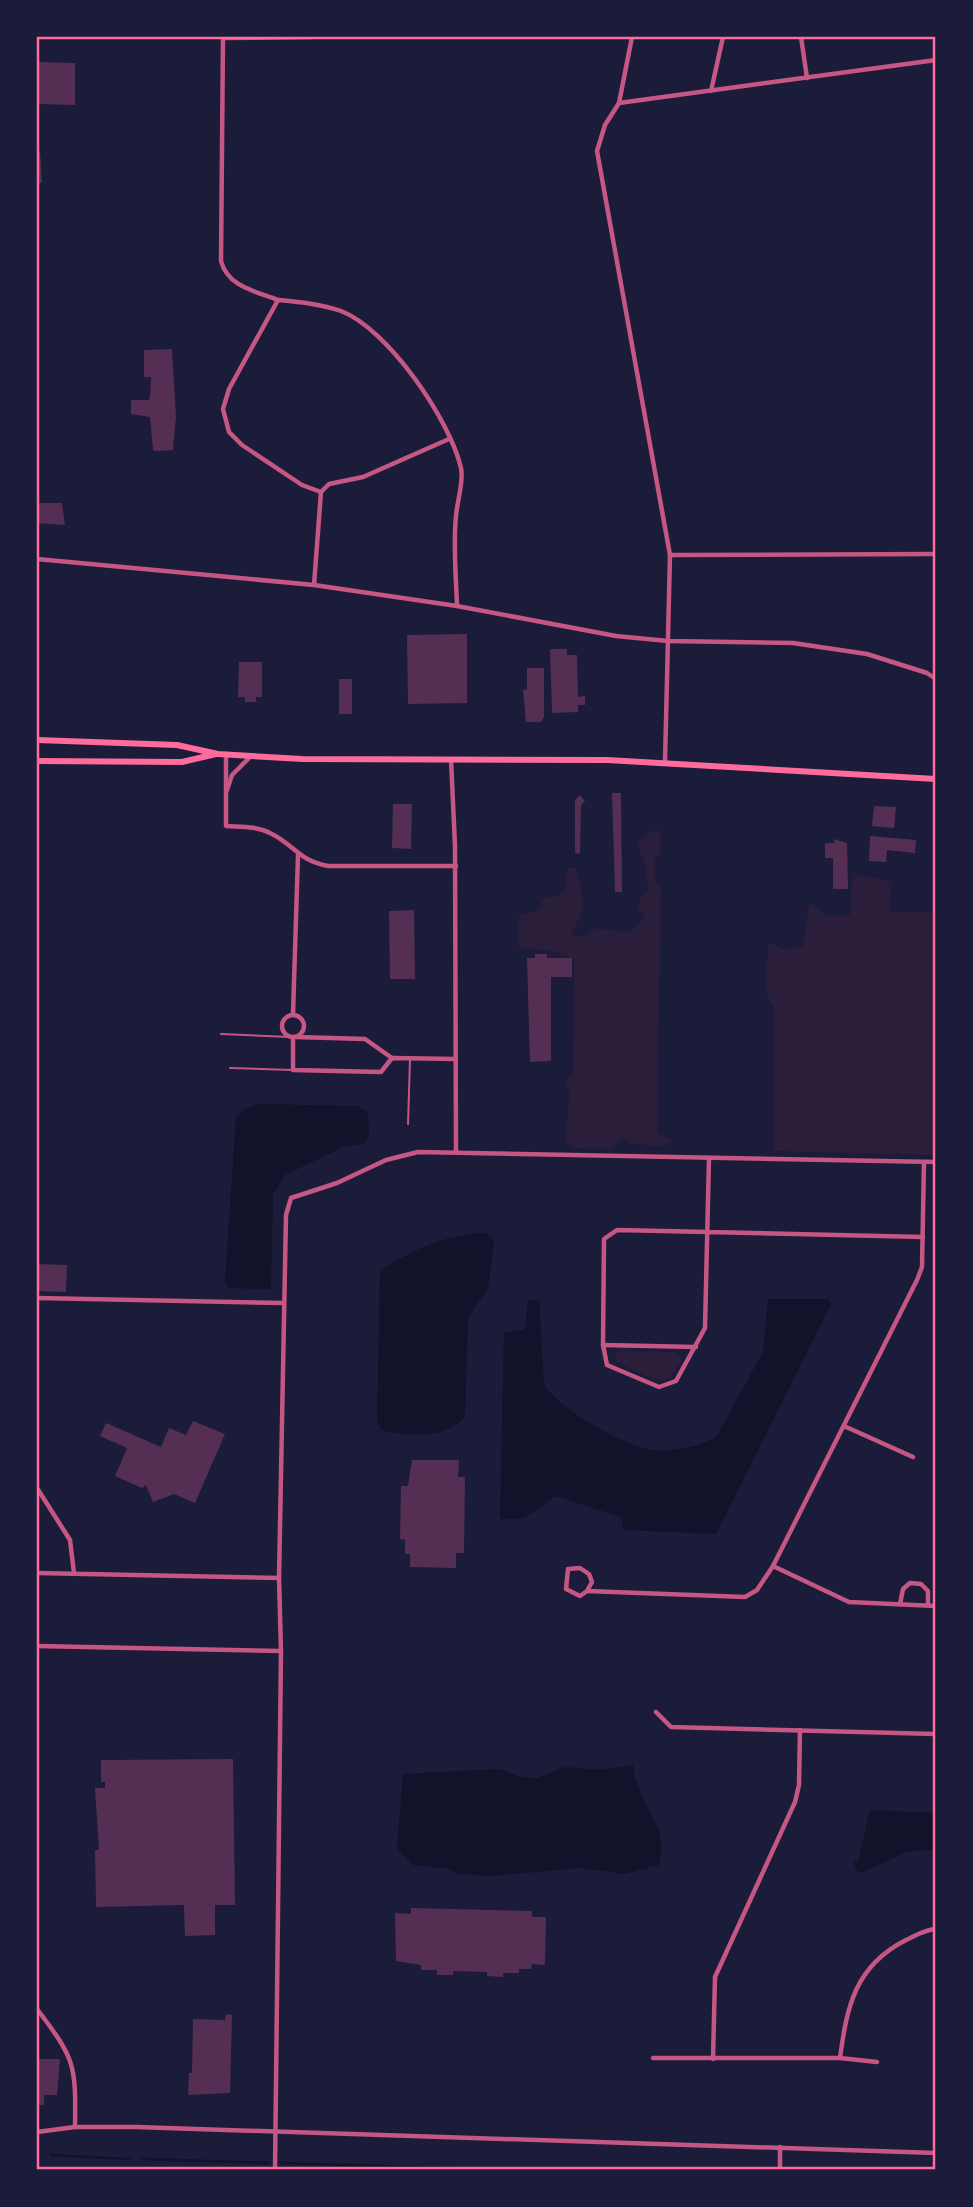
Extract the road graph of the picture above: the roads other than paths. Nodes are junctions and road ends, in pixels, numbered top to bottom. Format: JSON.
{"nodes":[{"id":1,"x":223,"y":37,"type":"edge"},
{"id":2,"x":311,"y":37,"type":"edge"},
{"id":3,"x":632,"y":37,"type":"edge"},
{"id":4,"x":723,"y":37,"type":"edge"},
{"id":5,"x":802,"y":37,"type":"edge"},
{"id":6,"x":936,"y":60,"type":"edge"},
{"id":7,"x":807,"y":78,"type":"junction"},
{"id":8,"x":711,"y":91,"type":"junction"},
{"id":9,"x":619,"y":103,"type":"junction"},
{"id":10,"x":278,"y":300,"type":"junction"},
{"id":11,"x":449,"y":439,"type":"junction"},
{"id":12,"x":321,"y":492,"type":"junction"},
{"id":13,"x":936,"y":554,"type":"edge"},
{"id":14,"x":670,"y":555,"type":"junction"},
{"id":15,"x":37,"y":559,"type":"edge"},
{"id":16,"x":314,"y":585,"type":"junction"},
{"id":17,"x":457,"y":606,"type":"junction"},
{"id":18,"x":668,"y":641,"type":"junction"},
{"id":19,"x":936,"y":679,"type":"edge"},
{"id":20,"x":37,"y":740,"type":"edge"},
{"id":21,"x":218,"y":754,"type":"junction"},
{"id":22,"x":226,"y":754,"type":"junction"},
{"id":23,"x":251,"y":755,"type":"junction"},
{"id":24,"x":451,"y":759,"type":"junction"},
{"id":25,"x":37,"y":761,"type":"edge"},
{"id":26,"x":665,"y":762,"type":"junction"},
{"id":27,"x":936,"y":779,"type":"edge"},
{"id":28,"x":226,"y":795,"type":"junction"},
{"id":29,"x":298,"y":855,"type":"junction"},
{"id":30,"x":456,"y":866,"type":"junction"},
{"id":31,"x":293,"y":1014,"type":"junction"},
{"id":32,"x":220,"y":1034,"type":"dead end"},
{"id":33,"x":293,"y":1037,"type":"junction"},
{"id":34,"x":392,"y":1058,"type":"junction"},
{"id":35,"x":410,"y":1058,"type":"junction"},
{"id":36,"x":456,"y":1059,"type":"junction"},
{"id":37,"x":230,"y":1068,"type":"dead end"},
{"id":38,"x":293,"y":1070,"type":"junction"},
{"id":39,"x":408,"y":1124,"type":"dead end"},
{"id":40,"x":456,"y":1151,"type":"junction"},
{"id":41,"x":709,"y":1158,"type":"junction"},
{"id":42,"x":924,"y":1162,"type":"junction"},
{"id":43,"x":936,"y":1162,"type":"edge"},
{"id":44,"x":708,"y":1232,"type":"junction"},
{"id":45,"x":923,"y":1237,"type":"junction"},
{"id":46,"x":37,"y":1298,"type":"edge"},
{"id":47,"x":284,"y":1303,"type":"junction"},
{"id":48,"x":603,"y":1345,"type":"junction"},
{"id":49,"x":696,"y":1347,"type":"junction"},
{"id":50,"x":844,"y":1426,"type":"junction"},
{"id":51,"x":913,"y":1457,"type":"dead end"},
{"id":52,"x":37,"y":1488,"type":"edge"},
{"id":53,"x":773,"y":1566,"type":"junction"},
{"id":54,"x":37,"y":1573,"type":"edge"},
{"id":55,"x":74,"y":1573,"type":"junction"},
{"id":56,"x":279,"y":1578,"type":"junction"},
{"id":57,"x":587,"y":1591,"type":"junction"},
{"id":58,"x":900,"y":1604,"type":"junction"},
{"id":59,"x":928,"y":1605,"type":"junction"},
{"id":60,"x":936,"y":1606,"type":"edge"},
{"id":61,"x":37,"y":1646,"type":"edge"},
{"id":62,"x":281,"y":1651,"type":"junction"},
{"id":63,"x":656,"y":1712,"type":"dead end"},
{"id":64,"x":800,"y":1730,"type":"junction"},
{"id":65,"x":936,"y":1734,"type":"edge"},
{"id":66,"x":936,"y":1928,"type":"edge"},
{"id":67,"x":37,"y":2009,"type":"edge"},
{"id":68,"x":653,"y":2058,"type":"dead end"},
{"id":69,"x":840,"y":2058,"type":"junction"},
{"id":70,"x":713,"y":2059,"type":"junction"},
{"id":71,"x":877,"y":2062,"type":"dead end"},
{"id":72,"x":75,"y":2127,"type":"junction"},
{"id":73,"x":37,"y":2132,"type":"edge"},
{"id":74,"x":276,"y":2134,"type":"junction"},
{"id":75,"x":780,"y":2146,"type":"junction"},
{"id":76,"x":936,"y":2153,"type":"edge"},
{"id":77,"x":275,"y":2170,"type":"edge"},
{"id":78,"x":780,"y":2170,"type":"edge"}],
"edges":[{"from":1,"to":2,"type":"street"},
{"from":1,"to":10,"type":"street"},
{"from":3,"to":9,"type":"street"},
{"from":4,"to":8,"type":"street"},
{"from":5,"to":7,"type":"street"},
{"from":6,"to":7,"type":"street"},
{"from":7,"to":8,"type":"street"},
{"from":8,"to":9,"type":"street"},
{"from":9,"to":14,"type":"street"},
{"from":10,"to":11,"type":"street"},
{"from":10,"to":12,"type":"street"},
{"from":11,"to":12,"type":"street"},
{"from":11,"to":17,"type":"street"},
{"from":12,"to":16,"type":"street"},
{"from":13,"to":14,"type":"street"},
{"from":14,"to":18,"type":"street"},
{"from":15,"to":16,"type":"street"},
{"from":16,"to":17,"type":"street"},
{"from":17,"to":18,"type":"street"},
{"from":18,"to":19,"type":"street"},
{"from":18,"to":26,"type":"street"},
{"from":20,"to":21,"type":"main road"},
{"from":21,"to":22,"type":"main road"},
{"from":21,"to":25,"type":"main road"},
{"from":22,"to":23,"type":"main road"},
{"from":22,"to":28,"type":"street"},
{"from":23,"to":24,"type":"main road"},
{"from":23,"to":28,"type":"street"},
{"from":24,"to":26,"type":"main road"},
{"from":24,"to":30,"type":"street"},
{"from":26,"to":27,"type":"main road"},
{"from":28,"to":29,"type":"street"},
{"from":29,"to":30,"type":"street"},
{"from":29,"to":31,"type":"street"},
{"from":30,"to":36,"type":"street"},
{"from":31,"to":33,"type":"street"},
{"from":31,"to":33,"type":"street"},
{"from":32,"to":33,"type":"lane"},
{"from":33,"to":34,"type":"street"},
{"from":33,"to":38,"type":"street"},
{"from":34,"to":35,"type":"street"},
{"from":34,"to":38,"type":"street"},
{"from":35,"to":36,"type":"street"},
{"from":35,"to":39,"type":"lane"},
{"from":36,"to":40,"type":"street"},
{"from":37,"to":38,"type":"lane"},
{"from":40,"to":41,"type":"street"},
{"from":40,"to":47,"type":"street"},
{"from":41,"to":42,"type":"street"},
{"from":41,"to":44,"type":"street"},
{"from":42,"to":43,"type":"street"},
{"from":42,"to":45,"type":"street"},
{"from":44,"to":45,"type":"street"},
{"from":44,"to":48,"type":"street"},
{"from":44,"to":49,"type":"street"},
{"from":45,"to":50,"type":"street"},
{"from":46,"to":47,"type":"street"},
{"from":47,"to":56,"type":"street"},
{"from":48,"to":49,"type":"street"},
{"from":48,"to":49,"type":"street"},
{"from":50,"to":51,"type":"street"},
{"from":50,"to":53,"type":"street"},
{"from":52,"to":55,"type":"street"},
{"from":53,"to":57,"type":"street"},
{"from":53,"to":58,"type":"street"},
{"from":54,"to":55,"type":"street"},
{"from":55,"to":56,"type":"street"},
{"from":56,"to":62,"type":"street"},
{"from":57,"to":57,"type":"street"},
{"from":58,"to":59,"type":"street"},
{"from":58,"to":59,"type":"street"},
{"from":59,"to":60,"type":"street"},
{"from":61,"to":62,"type":"street"},
{"from":62,"to":74,"type":"street"},
{"from":63,"to":64,"type":"street"},
{"from":64,"to":65,"type":"street"},
{"from":64,"to":70,"type":"street"},
{"from":66,"to":69,"type":"street"},
{"from":67,"to":72,"type":"street"},
{"from":68,"to":70,"type":"street"},
{"from":69,"to":70,"type":"street"},
{"from":69,"to":71,"type":"street"},
{"from":72,"to":73,"type":"street"},
{"from":72,"to":74,"type":"street"},
{"from":74,"to":75,"type":"street"},
{"from":74,"to":77,"type":"street"},
{"from":75,"to":76,"type":"street"},
{"from":75,"to":78,"type":"street"}]}
